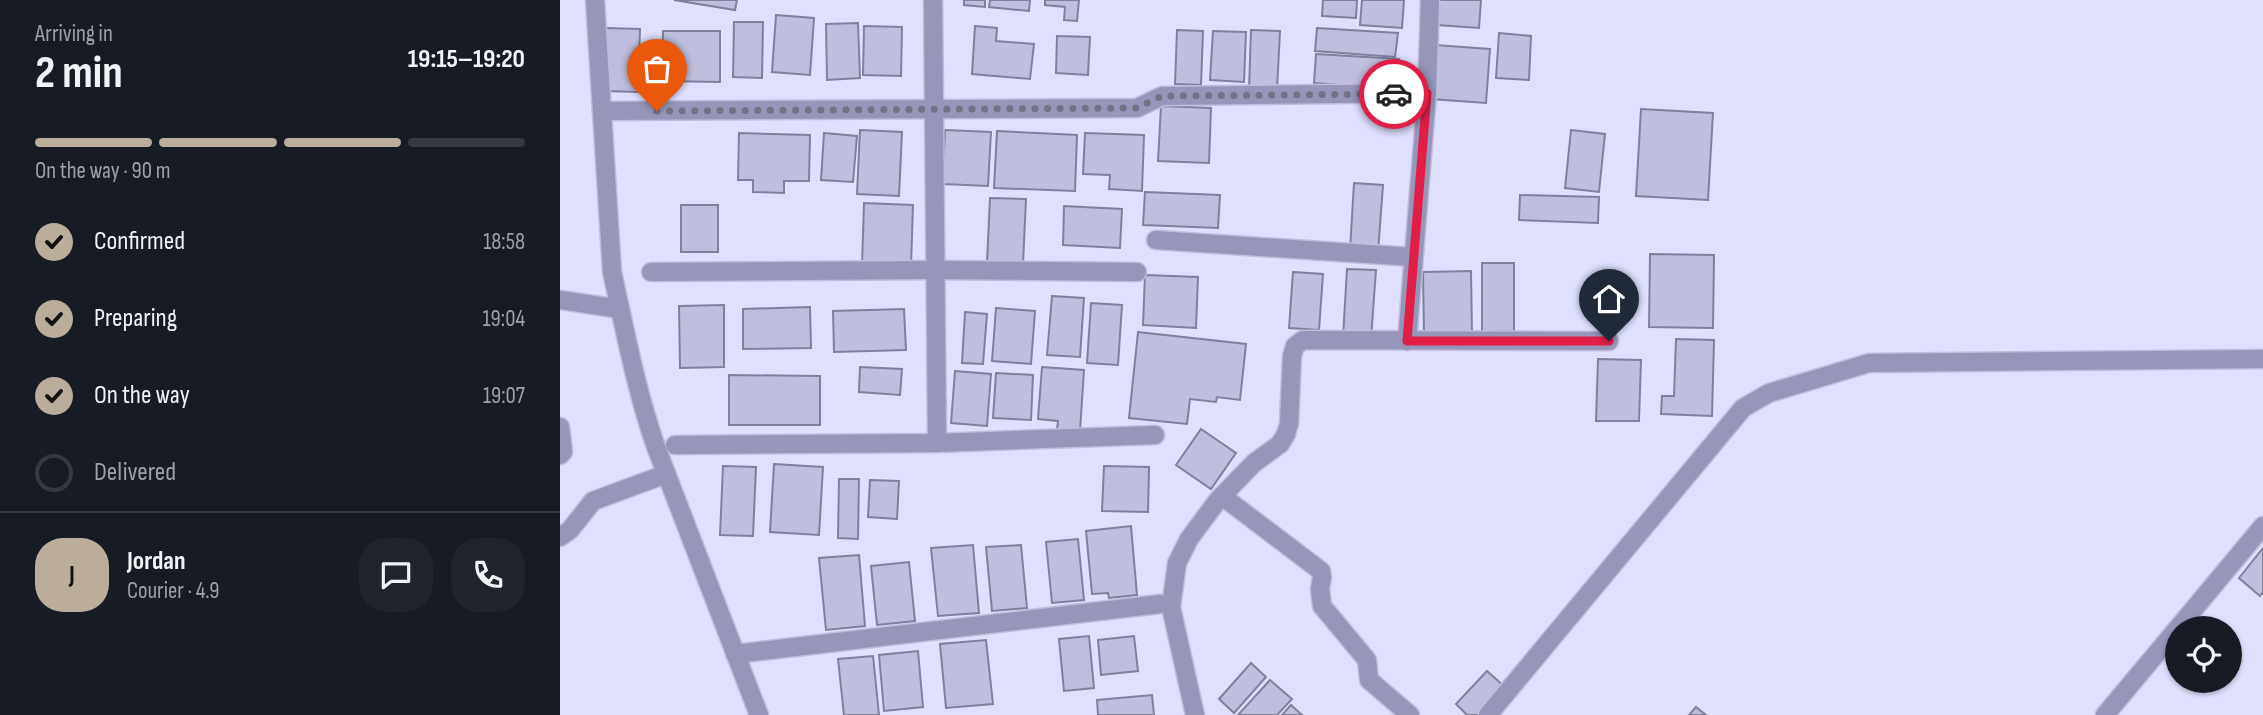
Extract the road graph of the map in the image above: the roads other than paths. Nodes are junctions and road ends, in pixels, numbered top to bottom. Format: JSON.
{"nodes":[{"id":1,"x":595,"y":0,"type":"edge"},
{"id":2,"x":933,"y":0,"type":"edge"},
{"id":3,"x":1430,"y":0,"type":"edge"},
{"id":4,"x":1427,"y":93,"type":"junction"},
{"id":5,"x":933,"y":109,"type":"junction"},
{"id":6,"x":601,"y":111,"type":"junction"},
{"id":7,"x":1156,"y":240,"type":"dead end"},
{"id":8,"x":1413,"y":257,"type":"junction"},
{"id":9,"x":934,"y":270,"type":"junction"},
{"id":10,"x":651,"y":272,"type":"dead end"},
{"id":11,"x":1137,"y":272,"type":"dead end"},
{"id":12,"x":560,"y":300,"type":"edge"},
{"id":13,"x":620,"y":309,"type":"junction"},
{"id":14,"x":1407,"y":341,"type":"junction"},
{"id":15,"x":1609,"y":341,"type":"dead end"},
{"id":16,"x":2263,"y":359,"type":"edge"},
{"id":17,"x":560,"y":427,"type":"edge"},
{"id":18,"x":1155,"y":435,"type":"dead end"},
{"id":19,"x":937,"y":443,"type":"junction"},
{"id":20,"x":675,"y":445,"type":"dead end"},
{"id":21,"x":560,"y":455,"type":"edge"},
{"id":22,"x":666,"y":474,"type":"junction"},
{"id":23,"x":1222,"y":496,"type":"junction"},
{"id":24,"x":2263,"y":526,"type":"edge"},
{"id":25,"x":560,"y":537,"type":"edge"},
{"id":26,"x":1160,"y":604,"type":"dead end"},
{"id":27,"x":2188,"y":616,"type":"edge"},
{"id":28,"x":2165,"y":643,"type":"edge"},
{"id":29,"x":735,"y":654,"type":"junction"},
{"id":30,"x":759,"y":715,"type":"edge"},
{"id":31,"x":1195,"y":715,"type":"edge"},
{"id":32,"x":1410,"y":715,"type":"edge"},
{"id":33,"x":1488,"y":715,"type":"edge"},
{"id":34,"x":2105,"y":715,"type":"edge"}],
"edges":[{"from":1,"to":6,"type":"street"},
{"from":2,"to":5,"type":"street"},
{"from":3,"to":4,"type":"street"},
{"from":4,"to":5,"type":"street"},
{"from":4,"to":8,"type":"street"},
{"from":5,"to":6,"type":"street"},
{"from":5,"to":9,"type":"street"},
{"from":6,"to":13,"type":"street"},
{"from":7,"to":8,"type":"street"},
{"from":8,"to":14,"type":"street"},
{"from":9,"to":10,"type":"street"},
{"from":9,"to":11,"type":"street"},
{"from":9,"to":19,"type":"street"},
{"from":12,"to":13,"type":"street"},
{"from":13,"to":22,"type":"street"},
{"from":14,"to":15,"type":"street"},
{"from":14,"to":23,"type":"street"},
{"from":16,"to":33,"type":"street"},
{"from":17,"to":21,"type":"street"},
{"from":18,"to":19,"type":"street"},
{"from":19,"to":20,"type":"street"},
{"from":22,"to":25,"type":"street"},
{"from":22,"to":29,"type":"street"},
{"from":23,"to":31,"type":"street"},
{"from":23,"to":32,"type":"street"},
{"from":24,"to":27,"type":"street"},
{"from":26,"to":29,"type":"street"},
{"from":28,"to":34,"type":"street"},
{"from":29,"to":30,"type":"street"}]}
